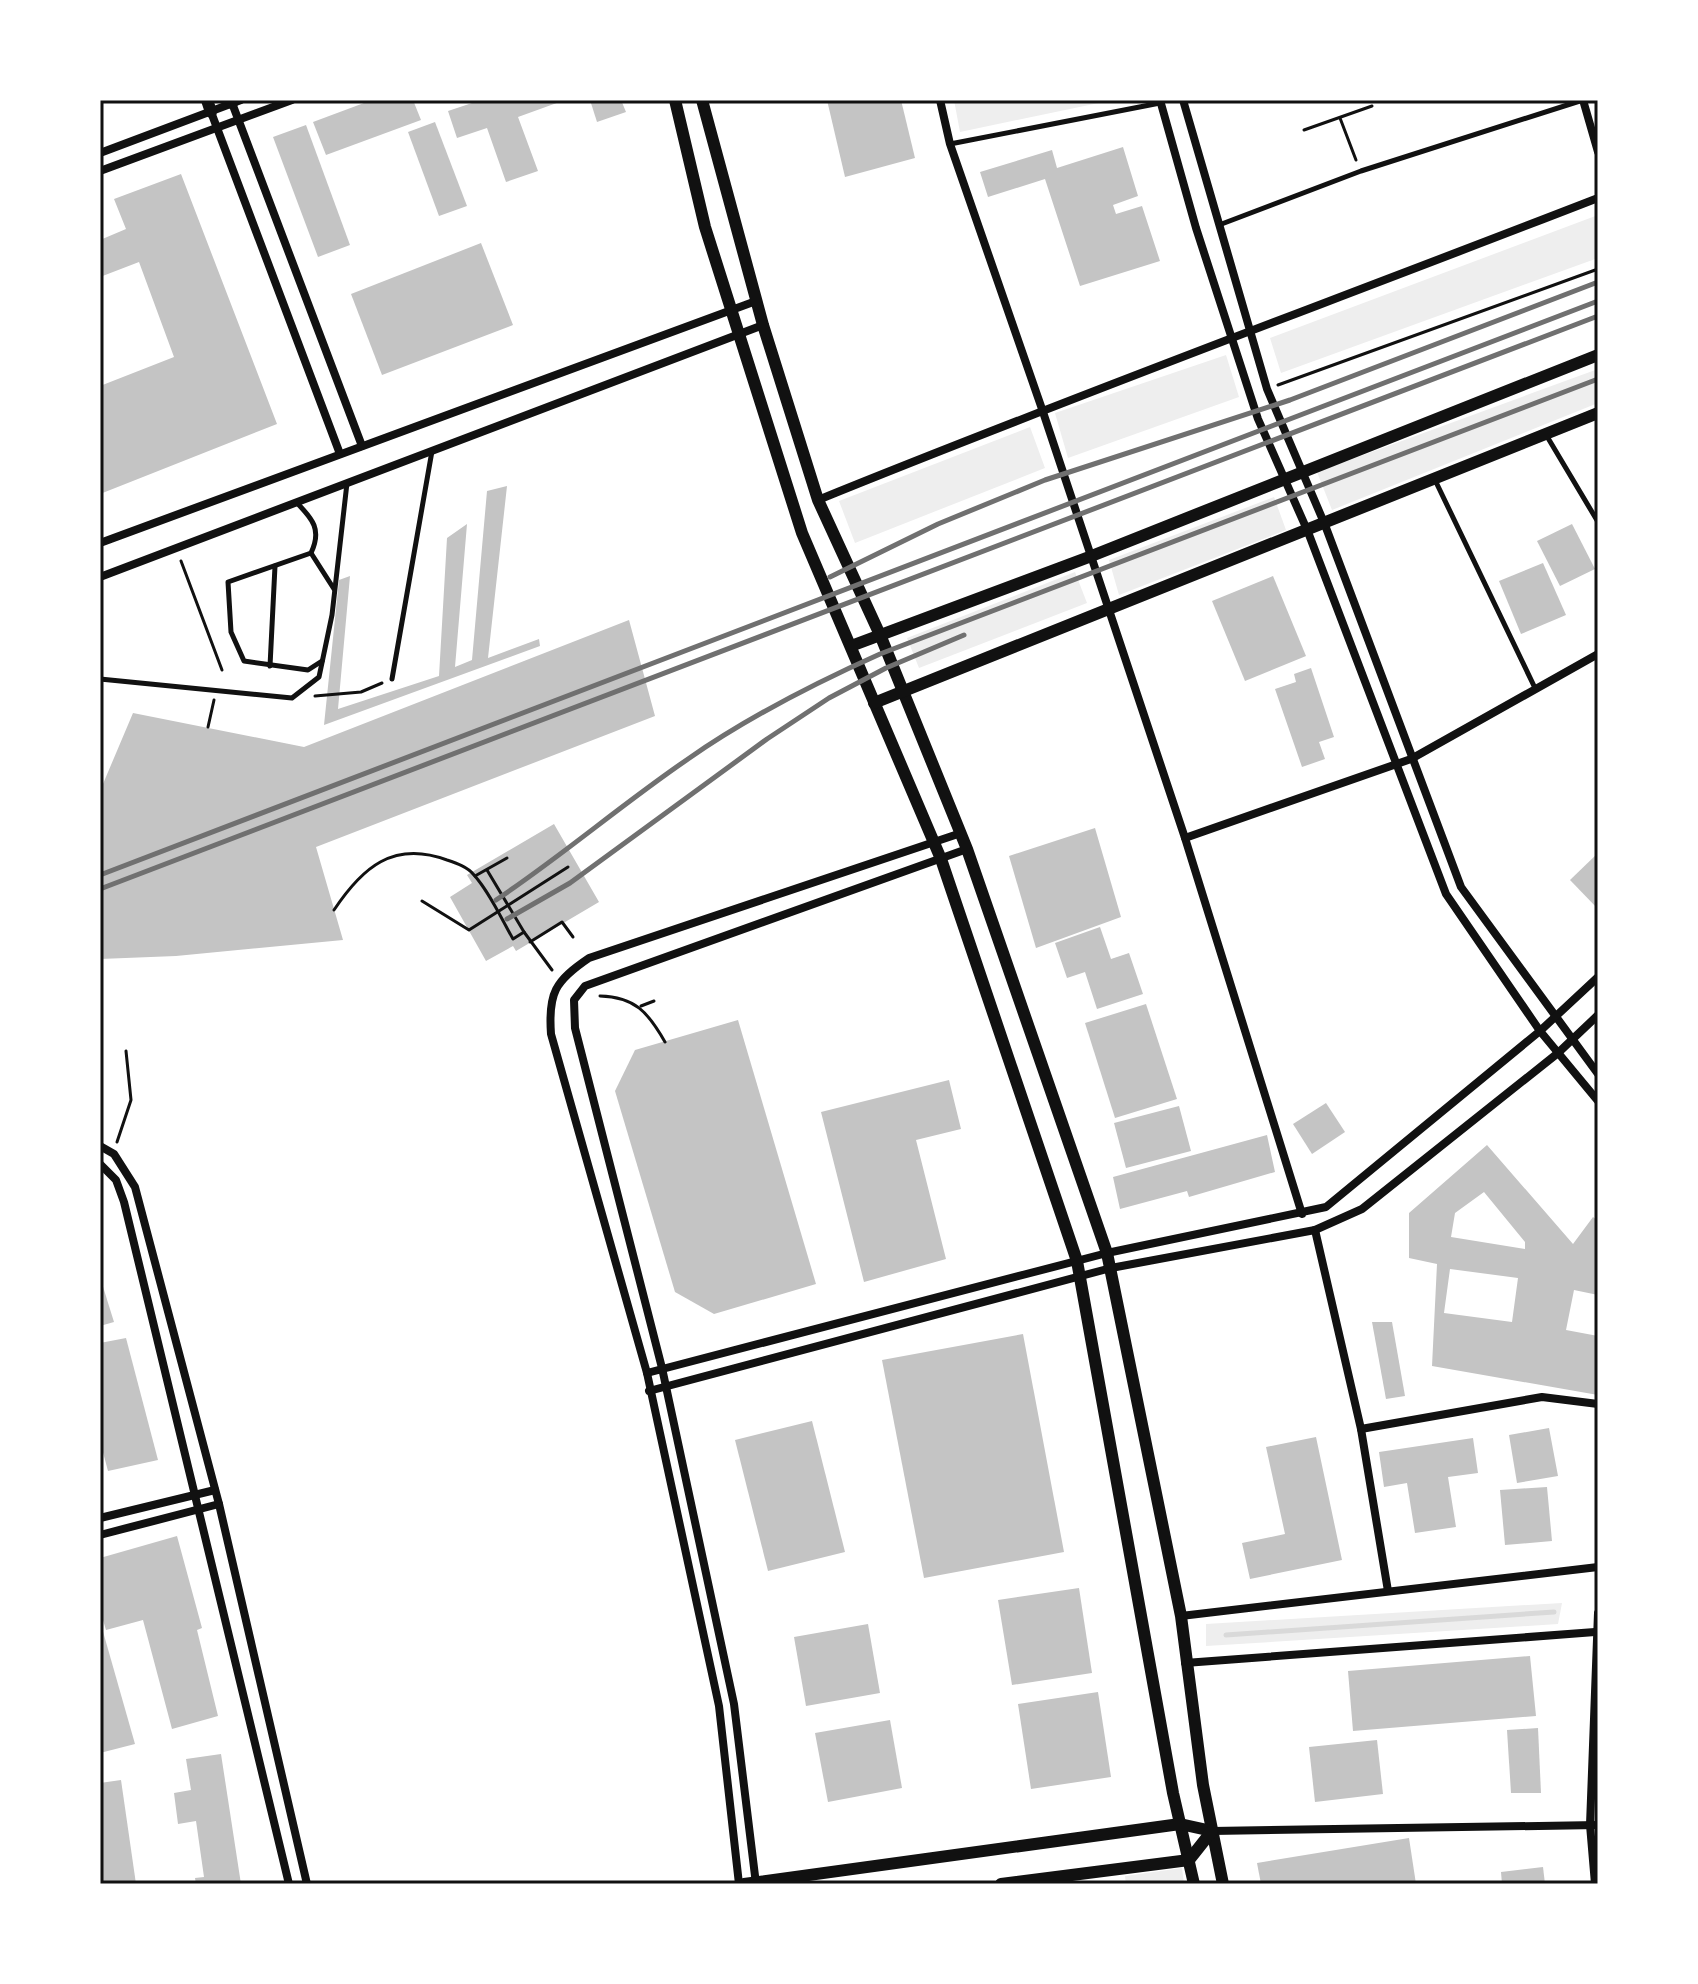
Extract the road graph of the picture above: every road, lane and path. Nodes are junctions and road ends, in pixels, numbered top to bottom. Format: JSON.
{"nodes":[{"id":1,"x":292,"y":100,"type":"edge"},
{"id":2,"x":675,"y":100,"type":"edge"},
{"id":3,"x":702,"y":100,"type":"edge"},
{"id":4,"x":940,"y":100,"type":"edge"},
{"id":5,"x":1183,"y":100,"type":"edge"},
{"id":6,"x":1583,"y":100,"type":"edge"},
{"id":7,"x":234,"y":101,"type":"edge"},
{"id":8,"x":1160,"y":102,"type":"edge"},
{"id":9,"x":209,"y":106,"type":"edge"},
{"id":10,"x":1372,"y":106,"type":"dead end"},
{"id":11,"x":236,"y":118,"type":"junction"},
{"id":12,"x":1340,"y":118,"type":"junction"},
{"id":13,"x":216,"y":126,"type":"junction"},
{"id":14,"x":1304,"y":130,"type":"dead end"},
{"id":15,"x":950,"y":144,"type":"junction"},
{"id":16,"x":1598,"y":152,"type":"edge"},
{"id":17,"x":100,"y":153,"type":"edge"},
{"id":18,"x":100,"y":171,"type":"edge"},
{"id":19,"x":1361,"y":171,"type":"junction"},
{"id":20,"x":1598,"y":198,"type":"edge"},
{"id":21,"x":1219,"y":225,"type":"junction"},
{"id":22,"x":1598,"y":269,"type":"edge"},
{"id":23,"x":756,"y":301,"type":"junction"},
{"id":24,"x":731,"y":309,"type":"junction"},
{"id":25,"x":763,"y":325,"type":"junction"},
{"id":26,"x":738,"y":333,"type":"junction"},
{"id":27,"x":1250,"y":333,"type":"junction"},
{"id":28,"x":1230,"y":340,"type":"junction"},
{"id":29,"x":1598,"y":355,"type":"edge"},
{"id":30,"x":1267,"y":389,"type":"junction"},
{"id":31,"x":1250,"y":395,"type":"junction"},
{"id":32,"x":1042,"y":409,"type":"junction"},
{"id":33,"x":1598,"y":413,"type":"edge"},
{"id":34,"x":1545,"y":433,"type":"junction"},
{"id":35,"x":362,"y":446,"type":"junction"},
{"id":36,"x":433,"y":448,"type":"junction"},
{"id":37,"x":340,"y":454,"type":"junction"},
{"id":38,"x":1303,"y":473,"type":"junction"},
{"id":39,"x":1283,"y":480,"type":"junction"},
{"id":40,"x":1435,"y":480,"type":"junction"},
{"id":41,"x":347,"y":481,"type":"junction"},
{"id":42,"x":818,"y":500,"type":"junction"},
{"id":43,"x":295,"y":501,"type":"junction"},
{"id":44,"x":1598,"y":522,"type":"edge"},
{"id":45,"x":1325,"y":525,"type":"junction"},
{"id":46,"x":1308,"y":532,"type":"junction"},
{"id":47,"x":100,"y":543,"type":"edge"},
{"id":48,"x":311,"y":553,"type":"junction"},
{"id":49,"x":1089,"y":557,"type":"junction"},
{"id":50,"x":181,"y":561,"type":"dead end"},
{"id":51,"x":275,"y":566,"type":"junction"},
{"id":52,"x":100,"y":577,"type":"edge"},
{"id":53,"x":334,"y":590,"type":"junction"},
{"id":54,"x":1108,"y":610,"type":"junction"},
{"id":55,"x":881,"y":637,"type":"junction"},
{"id":56,"x":851,"y":646,"type":"junction"},
{"id":57,"x":1598,"y":654,"type":"edge"},
{"id":58,"x":322,"y":661,"type":"junction"},
{"id":59,"x":270,"y":666,"type":"junction"},
{"id":60,"x":222,"y":670,"type":"dead end"},
{"id":61,"x":100,"y":679,"type":"edge"},
{"id":62,"x":392,"y":679,"type":"joint"},
{"id":63,"x":1535,"y":688,"type":"junction"},
{"id":64,"x":902,"y":691,"type":"junction"},
{"id":65,"x":214,"y":698,"type":"dead end"},
{"id":66,"x":292,"y":698,"type":"junction"},
{"id":67,"x":874,"y":703,"type":"junction"},
{"id":68,"x":208,"y":727,"type":"dead end"},
{"id":69,"x":1411,"y":759,"type":"junction"},
{"id":70,"x":1394,"y":765,"type":"junction"},
{"id":71,"x":961,"y":833,"type":"junction"},
{"id":72,"x":1185,"y":838,"type":"junction"},
{"id":73,"x":933,"y":842,"type":"junction"},
{"id":74,"x":967,"y":849,"type":"junction"},
{"id":75,"x":507,"y":858,"type":"dead end"},
{"id":76,"x":941,"y":859,"type":"junction"},
{"id":77,"x":568,"y":867,"type":"dead end"},
{"id":78,"x":487,"y":870,"type":"junction"},
{"id":79,"x":474,"y":874,"type":"junction"},
{"id":80,"x":422,"y":901,"type":"dead end"},
{"id":81,"x":509,"y":907,"type":"junction"},
{"id":82,"x":334,"y":910,"type":"dead end"},
{"id":83,"x":498,"y":913,"type":"junction"},
{"id":84,"x":524,"y":932,"type":"junction"},
{"id":85,"x":573,"y":937,"type":"dead end"},
{"id":86,"x":1598,"y":977,"type":"edge"},
{"id":87,"x":654,"y":1001,"type":"dead end"},
{"id":88,"x":641,"y":1006,"type":"dead end"},
{"id":89,"x":1598,"y":1015,"type":"edge"},
{"id":90,"x":1555,"y":1018,"type":"junction"},
{"id":91,"x":1540,"y":1031,"type":"junction"},
{"id":92,"x":1572,"y":1041,"type":"junction"},
{"id":93,"x":126,"y":1051,"type":"dead end"},
{"id":94,"x":1558,"y":1053,"type":"junction"},
{"id":95,"x":1598,"y":1074,"type":"edge"},
{"id":96,"x":1598,"y":1101,"type":"edge"},
{"id":97,"x":100,"y":1146,"type":"edge"},
{"id":98,"x":114,"y":1154,"type":"junction"},
{"id":99,"x":100,"y":1164,"type":"edge"},
{"id":100,"x":1302,"y":1214,"type":"junction"},
{"id":101,"x":1315,"y":1230,"type":"junction"},
{"id":102,"x":1107,"y":1253,"type":"junction"},
{"id":103,"x":1077,"y":1261,"type":"junction"},
{"id":104,"x":1111,"y":1268,"type":"junction"},
{"id":105,"x":1081,"y":1278,"type":"junction"},
{"id":106,"x":662,"y":1368,"type":"junction"},
{"id":107,"x":647,"y":1373,"type":"junction"},
{"id":108,"x":665,"y":1386,"type":"junction"},
{"id":109,"x":649,"y":1391,"type":"junction"},
{"id":110,"x":1598,"y":1404,"type":"edge"},
{"id":111,"x":1361,"y":1429,"type":"junction"},
{"id":112,"x":215,"y":1490,"type":"junction"},
{"id":113,"x":194,"y":1496,"type":"junction"},
{"id":114,"x":219,"y":1504,"type":"junction"},
{"id":115,"x":197,"y":1511,"type":"junction"},
{"id":116,"x":100,"y":1518,"type":"edge"},
{"id":117,"x":100,"y":1535,"type":"edge"},
{"id":118,"x":1598,"y":1567,"type":"edge"},
{"id":119,"x":1388,"y":1591,"type":"junction"},
{"id":120,"x":1598,"y":1613,"type":"edge"},
{"id":121,"x":1181,"y":1616,"type":"junction"},
{"id":122,"x":1595,"y":1632,"type":"junction"},
{"id":123,"x":1185,"y":1663,"type":"junction"},
{"id":124,"x":1180,"y":1824,"type":"junction"},
{"id":125,"x":1594,"y":1825,"type":"edge"},
{"id":126,"x":1212,"y":1831,"type":"junction"},
{"id":127,"x":1189,"y":1860,"type":"junction"},
{"id":128,"x":289,"y":1884,"type":"edge"},
{"id":129,"x":307,"y":1884,"type":"edge"},
{"id":130,"x":749,"y":1884,"type":"edge"},
{"id":131,"x":1001,"y":1884,"type":"edge"},
{"id":132,"x":1194,"y":1884,"type":"edge"},
{"id":133,"x":1223,"y":1884,"type":"edge"},
{"id":134,"x":1595,"y":1884,"type":"edge"}],
"edges":[{"from":1,"to":11,"type":"street"},
{"from":2,"to":24,"type":"street"},
{"from":3,"to":23,"type":"street"},
{"from":4,"to":15,"type":"street"},
{"from":5,"to":21,"type":"street"},
{"from":6,"to":16,"type":"street"},
{"from":6,"to":19,"type":"lane"},
{"from":7,"to":9,"type":"street"},
{"from":7,"to":11,"type":"street"},
{"from":8,"to":15,"type":"lane"},
{"from":8,"to":28,"type":"street"},
{"from":9,"to":13,"type":"street"},
{"from":9,"to":17,"type":"street"},
{"from":10,"to":12,"type":"path"},
{"from":11,"to":13,"type":"street"},
{"from":11,"to":35,"type":"street"},
{"from":12,"to":14,"type":"path"},
{"from":12,"to":19,"type":"path"},
{"from":13,"to":18,"type":"street"},
{"from":13,"to":37,"type":"street"},
{"from":15,"to":32,"type":"street"},
{"from":19,"to":21,"type":"lane"},
{"from":20,"to":27,"type":"street"},
{"from":21,"to":27,"type":"street"},
{"from":22,"to":30,"type":"path"},
{"from":23,"to":24,"type":"street"},
{"from":23,"to":25,"type":"street"},
{"from":24,"to":26,"type":"street"},
{"from":24,"to":35,"type":"street"},
{"from":25,"to":26,"type":"street"},
{"from":25,"to":42,"type":"street"},
{"from":26,"to":36,"type":"street"},
{"from":26,"to":56,"type":"street"},
{"from":27,"to":28,"type":"street"},
{"from":27,"to":30,"type":"street"},
{"from":28,"to":31,"type":"street"},
{"from":28,"to":32,"type":"street"},
{"from":29,"to":38,"type":"street"},
{"from":30,"to":31,"type":"street"},
{"from":30,"to":38,"type":"street"},
{"from":31,"to":39,"type":"street"},
{"from":32,"to":42,"type":"street"},
{"from":32,"to":49,"type":"street"},
{"from":33,"to":34,"type":"street"},
{"from":34,"to":40,"type":"street"},
{"from":34,"to":44,"type":"lane"},
{"from":35,"to":37,"type":"street"},
{"from":36,"to":41,"type":"street"},
{"from":36,"to":62,"type":"lane"},
{"from":37,"to":47,"type":"street"},
{"from":38,"to":39,"type":"street"},
{"from":38,"to":45,"type":"street"},
{"from":39,"to":46,"type":"street"},
{"from":39,"to":49,"type":"street"},
{"from":40,"to":45,"type":"street"},
{"from":40,"to":63,"type":"lane"},
{"from":41,"to":43,"type":"street"},
{"from":41,"to":53,"type":"lane"},
{"from":42,"to":55,"type":"street"},
{"from":43,"to":48,"type":"lane"},
{"from":43,"to":52,"type":"street"},
{"from":45,"to":46,"type":"street"},
{"from":45,"to":69,"type":"street"},
{"from":46,"to":54,"type":"street"},
{"from":46,"to":70,"type":"street"},
{"from":48,"to":51,"type":"lane"},
{"from":48,"to":53,"type":"lane"},
{"from":49,"to":54,"type":"street"},
{"from":49,"to":55,"type":"street"},
{"from":50,"to":60,"type":"path"},
{"from":51,"to":59,"type":"lane"},
{"from":51,"to":59,"type":"lane"},
{"from":53,"to":58,"type":"lane"},
{"from":54,"to":64,"type":"street"},
{"from":54,"to":72,"type":"street"},
{"from":55,"to":56,"type":"street"},
{"from":55,"to":64,"type":"street"},
{"from":56,"to":67,"type":"street"},
{"from":57,"to":63,"type":"street"},
{"from":58,"to":59,"type":"lane"},
{"from":58,"to":66,"type":"lane"},
{"from":61,"to":66,"type":"lane"},
{"from":62,"to":66,"type":"path"},
{"from":63,"to":69,"type":"street"},
{"from":64,"to":67,"type":"street"},
{"from":64,"to":71,"type":"street"},
{"from":65,"to":68,"type":"path"},
{"from":67,"to":73,"type":"street"},
{"from":69,"to":70,"type":"street"},
{"from":69,"to":90,"type":"street"},
{"from":70,"to":72,"type":"street"},
{"from":70,"to":91,"type":"street"},
{"from":71,"to":73,"type":"street"},
{"from":71,"to":74,"type":"street"},
{"from":72,"to":100,"type":"street"},
{"from":73,"to":76,"type":"street"},
{"from":73,"to":107,"type":"street"},
{"from":74,"to":76,"type":"street"},
{"from":74,"to":102,"type":"street"},
{"from":75,"to":78,"type":"path"},
{"from":76,"to":103,"type":"street"},
{"from":76,"to":106,"type":"street"},
{"from":77,"to":81,"type":"path"},
{"from":78,"to":79,"type":"path"},
{"from":78,"to":81,"type":"path"},
{"from":79,"to":82,"type":"path"},
{"from":79,"to":83,"type":"path"},
{"from":80,"to":83,"type":"path"},
{"from":81,"to":83,"type":"path"},
{"from":81,"to":84,"type":"path"},
{"from":83,"to":84,"type":"path"},
{"from":84,"to":85,"type":"path"},
{"from":86,"to":90,"type":"street"},
{"from":87,"to":88,"type":"path"},
{"from":89,"to":92,"type":"street"},
{"from":90,"to":91,"type":"street"},
{"from":90,"to":92,"type":"street"},
{"from":91,"to":94,"type":"street"},
{"from":91,"to":100,"type":"street"},
{"from":92,"to":94,"type":"street"},
{"from":92,"to":95,"type":"street"},
{"from":93,"to":98,"type":"path"},
{"from":94,"to":96,"type":"street"},
{"from":94,"to":101,"type":"street"},
{"from":97,"to":98,"type":"street"},
{"from":98,"to":112,"type":"street"},
{"from":99,"to":113,"type":"street"},
{"from":100,"to":102,"type":"street"},
{"from":101,"to":104,"type":"street"},
{"from":101,"to":111,"type":"street"},
{"from":102,"to":103,"type":"street"},
{"from":102,"to":104,"type":"street"},
{"from":103,"to":105,"type":"street"},
{"from":103,"to":106,"type":"street"},
{"from":104,"to":105,"type":"street"},
{"from":104,"to":121,"type":"street"},
{"from":105,"to":108,"type":"street"},
{"from":105,"to":124,"type":"street"},
{"from":106,"to":107,"type":"street"},
{"from":106,"to":108,"type":"street"},
{"from":107,"to":109,"type":"street"},
{"from":108,"to":109,"type":"street"},
{"from":108,"to":130,"type":"street"},
{"from":109,"to":130,"type":"street"},
{"from":110,"to":111,"type":"street"},
{"from":111,"to":119,"type":"street"},
{"from":112,"to":113,"type":"street"},
{"from":112,"to":114,"type":"street"},
{"from":113,"to":115,"type":"street"},
{"from":113,"to":116,"type":"street"},
{"from":114,"to":115,"type":"street"},
{"from":114,"to":129,"type":"street"},
{"from":115,"to":117,"type":"street"},
{"from":115,"to":128,"type":"street"},
{"from":118,"to":119,"type":"street"},
{"from":119,"to":121,"type":"street"},
{"from":120,"to":122,"type":"street"},
{"from":121,"to":123,"type":"street"},
{"from":122,"to":123,"type":"street"},
{"from":122,"to":125,"type":"street"},
{"from":123,"to":126,"type":"street"},
{"from":124,"to":126,"type":"street"},
{"from":124,"to":127,"type":"street"},
{"from":124,"to":130,"type":"street"},
{"from":125,"to":126,"type":"street"},
{"from":125,"to":134,"type":"street"},
{"from":126,"to":127,"type":"street"},
{"from":126,"to":133,"type":"street"},
{"from":127,"to":131,"type":"street"},
{"from":127,"to":132,"type":"street"}]}
